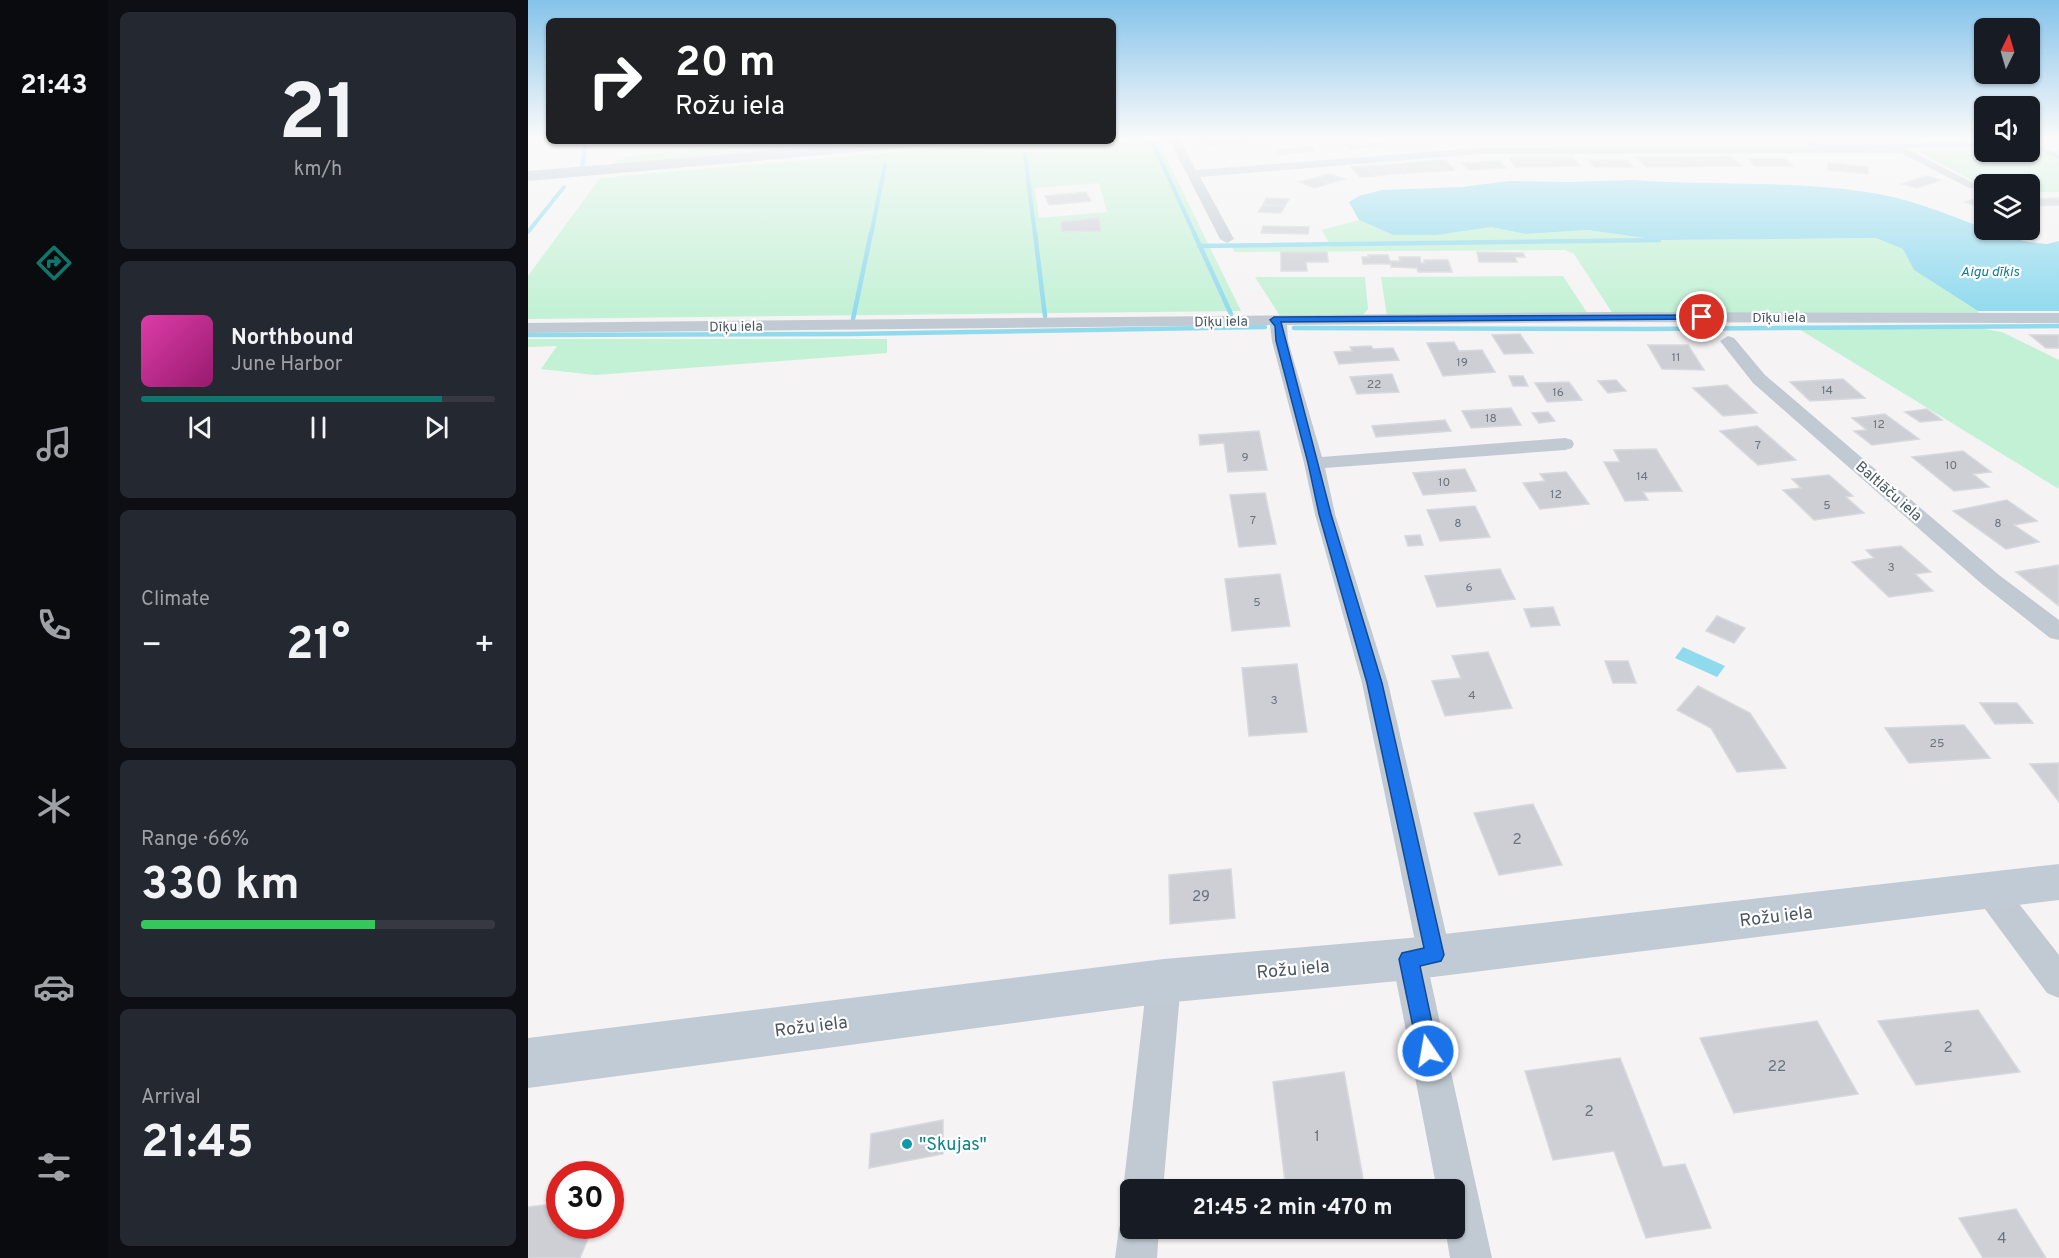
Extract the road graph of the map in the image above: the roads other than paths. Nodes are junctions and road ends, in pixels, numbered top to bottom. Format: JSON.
{"nodes":[{"id":1,"x":1204,"y":196,"type":"edge"},
{"id":2,"x":1227,"y":239,"type":"dead end"},
{"id":3,"x":2059,"y":318,"type":"edge"},
{"id":4,"x":1274,"y":320,"type":"junction"},
{"id":5,"x":528,"y":328,"type":"edge"},
{"id":6,"x":1728,"y":341,"type":"dead end"},
{"id":7,"x":1565,"y":444,"type":"dead end"},
{"id":8,"x":1314,"y":463,"type":"junction"},
{"id":9,"x":2059,"y":632,"type":"edge"},
{"id":10,"x":2059,"y":882,"type":"edge"},
{"id":11,"x":1990,"y":891,"type":"junction"},
{"id":12,"x":1422,"y":957,"type":"junction"},
{"id":13,"x":1164,"y":981,"type":"junction"},
{"id":14,"x":2059,"y":982,"type":"edge"},
{"id":15,"x":529,"y":1065,"type":"edge"},
{"id":16,"x":1144,"y":1179,"type":"edge"},
{"id":17,"x":1138,"y":1239,"type":"edge"},
{"id":18,"x":1136,"y":1258,"type":"edge"},
{"id":19,"x":1471,"y":1258,"type":"edge"}],
"edges":[{"from":1,"to":2,"type":"street"},
{"from":3,"to":4,"type":"street","name":"Dīķu iela"},
{"from":4,"to":5,"type":"street","name":"Dīķu iela"},
{"from":4,"to":8,"type":"street"},
{"from":6,"to":9,"type":"street","name":"Baltlāču iela"},
{"from":7,"to":8,"type":"street"},
{"from":8,"to":12,"type":"street"},
{"from":10,"to":11,"type":"street","name":"Rožu iela"},
{"from":11,"to":12,"type":"street","name":"Rožu iela"},
{"from":11,"to":14,"type":"street"},
{"from":12,"to":13,"type":"street","name":"Rožu iela"},
{"from":12,"to":19,"type":"street"},
{"from":13,"to":15,"type":"street","name":"Rožu iela"},
{"from":13,"to":16,"type":"street"},
{"from":17,"to":18,"type":"street"}]}
